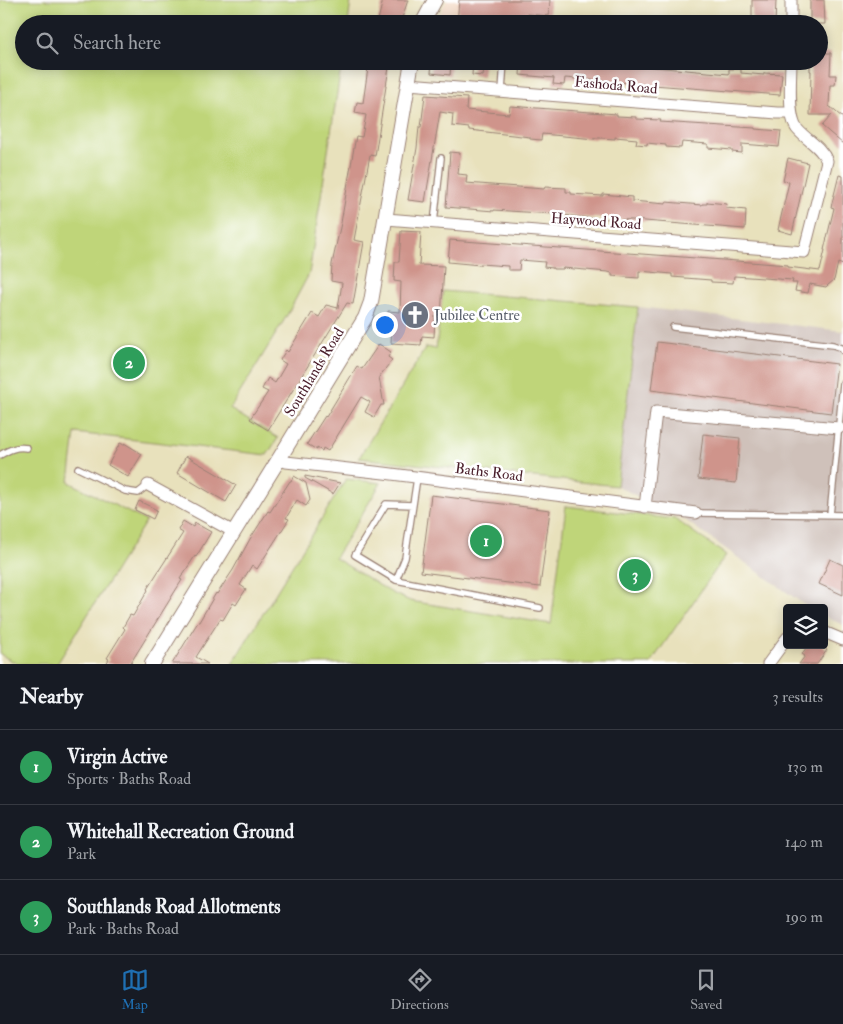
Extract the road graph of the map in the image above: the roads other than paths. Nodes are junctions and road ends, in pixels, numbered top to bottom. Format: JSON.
{"nodes":[{"id":1,"x":435,"y":0,"type":"edge"},
{"id":2,"x":791,"y":0,"type":"edge"},
{"id":3,"x":427,"y":15,"type":"edge"},
{"id":4,"x":791,"y":15,"type":"edge"},
{"id":5,"x":410,"y":70,"type":"edge"},
{"id":6,"x":503,"y":70,"type":"edge"},
{"id":7,"x":791,"y":70,"type":"edge"},
{"id":8,"x":408,"y":84,"type":"junction"},
{"id":9,"x":502,"y":91,"type":"junction"},
{"id":10,"x":791,"y":113,"type":"junction"},
{"id":11,"x":441,"y":158,"type":"dead end"},
{"id":12,"x":386,"y":219,"type":"junction"},
{"id":13,"x":434,"y":223,"type":"junction"},
{"id":14,"x":673,"y":327,"type":"dead end"},
{"id":15,"x":843,"y":351,"type":"edge"},
{"id":16,"x":843,"y":384,"type":"edge"},
{"id":17,"x":838,"y":428,"type":"junction"},
{"id":18,"x":27,"y":448,"type":"dead end"},
{"id":19,"x":0,"y":455,"type":"edge"},
{"id":20,"x":279,"y":459,"type":"junction"},
{"id":21,"x":78,"y":468,"type":"dead end"},
{"id":22,"x":417,"y":478,"type":"junction"},
{"id":23,"x":148,"y":485,"type":"joint"},
{"id":24,"x":413,"y":505,"type":"junction"},
{"id":25,"x":645,"y":506,"type":"junction"},
{"id":26,"x":696,"y":513,"type":"joint"},
{"id":27,"x":830,"y":515,"type":"junction"},
{"id":28,"x":843,"y":515,"type":"edge"},
{"id":29,"x":234,"y":532,"type":"junction"},
{"id":30,"x":396,"y":580,"type":"junction"},
{"id":31,"x":540,"y":608,"type":"dead end"},
{"id":32,"x":828,"y":634,"type":"edge"},
{"id":33,"x":843,"y":640,"type":"edge"},
{"id":34,"x":783,"y":643,"type":"edge"},
{"id":35,"x":152,"y":664,"type":"edge"},
{"id":36,"x":768,"y":664,"type":"edge"}],
"edges":[{"from":1,"to":3,"type":"street"},
{"from":2,"to":4,"type":"street"},
{"from":5,"to":8,"type":"street","name":"Southlands Road"},
{"from":6,"to":9,"type":"lane"},
{"from":7,"to":10,"type":"street"},
{"from":8,"to":9,"type":"street","name":"Fashoda Road"},
{"from":8,"to":12,"type":"street","name":"Southlands Road"},
{"from":9,"to":10,"type":"street","name":"Fashoda Road"},
{"from":10,"to":13,"type":"street","name":"Haywood Road"},
{"from":11,"to":13,"type":"lane"},
{"from":12,"to":13,"type":"street","name":"Haywood Road"},
{"from":12,"to":20,"type":"street","name":"Southlands Road"},
{"from":14,"to":15,"type":"lane"},
{"from":16,"to":17,"type":"lane"},
{"from":17,"to":25,"type":"street"},
{"from":17,"to":27,"type":"lane"},
{"from":18,"to":19,"type":"lane"},
{"from":20,"to":22,"type":"street","name":"Baths Road"},
{"from":20,"to":29,"type":"street","name":"Southlands Road"},
{"from":21,"to":23,"type":"lane"},
{"from":22,"to":24,"type":"lane"},
{"from":22,"to":25,"type":"street","name":"Baths Road"},
{"from":23,"to":29,"type":"street"},
{"from":24,"to":30,"type":"lane"},
{"from":24,"to":30,"type":"lane"},
{"from":25,"to":26,"type":"street","name":"Baths Road"},
{"from":26,"to":27,"type":"lane"},
{"from":27,"to":28,"type":"lane"},
{"from":29,"to":35,"type":"street","name":"Southlands Road"},
{"from":30,"to":31,"type":"lane"},
{"from":32,"to":33,"type":"street"},
{"from":34,"to":36,"type":"street"}]}
